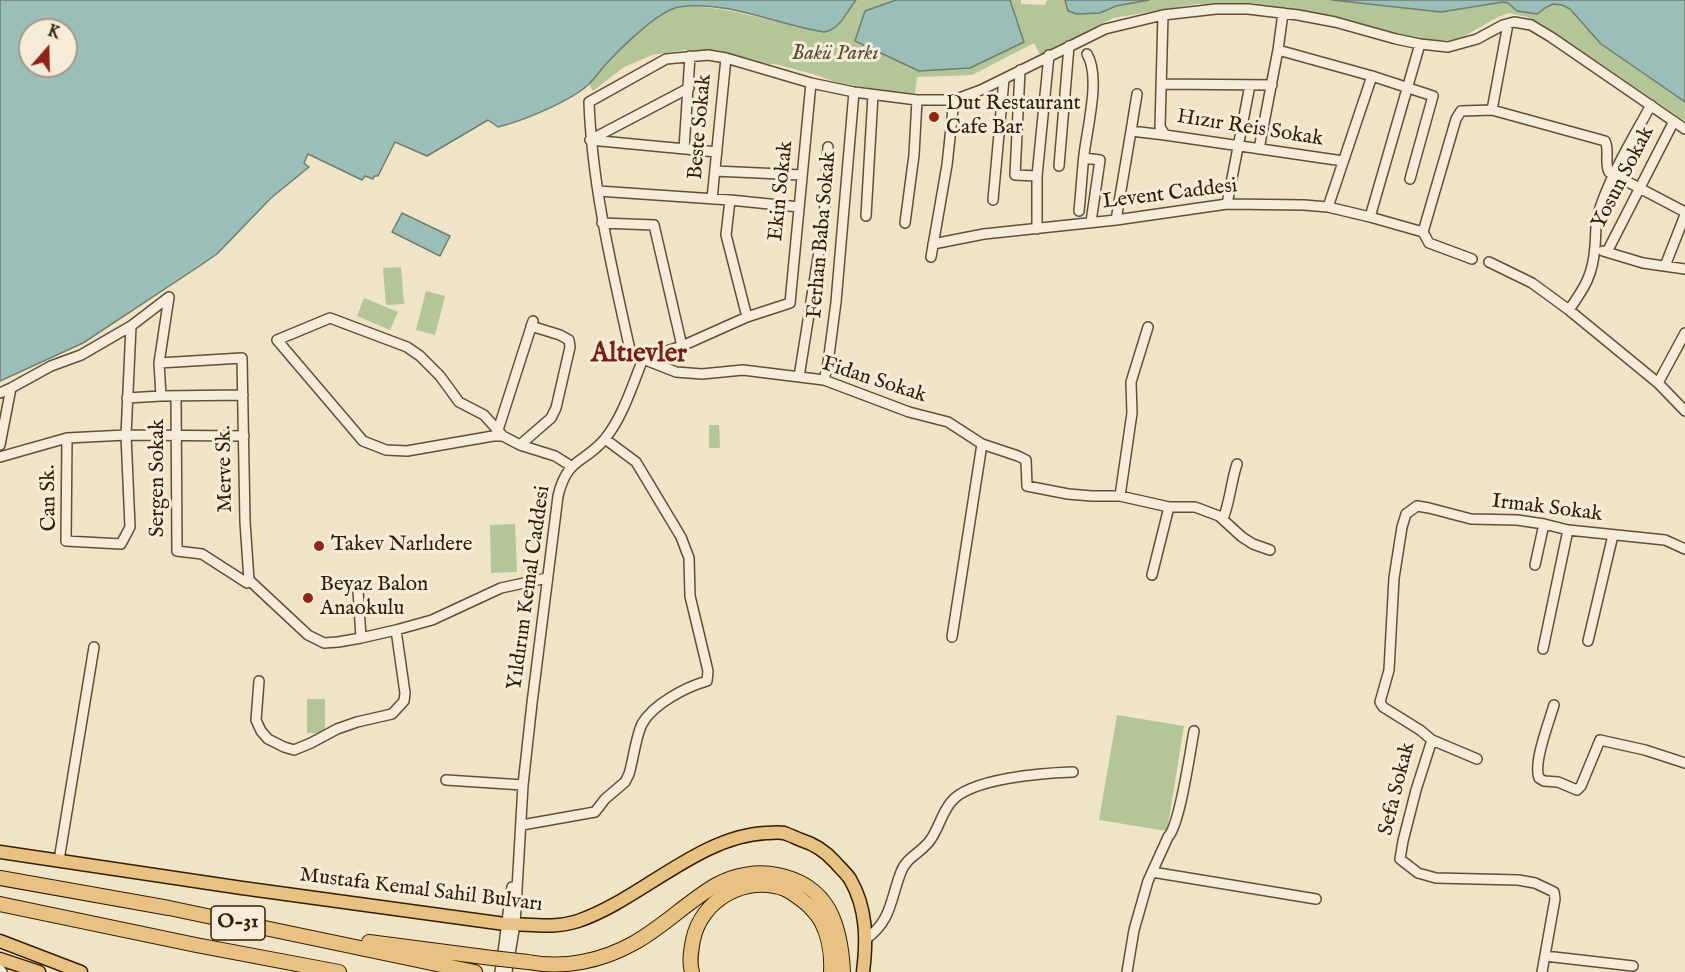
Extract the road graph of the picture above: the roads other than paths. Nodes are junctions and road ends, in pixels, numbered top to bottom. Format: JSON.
{"nodes":[{"id":1,"x":1283,"y":13,"type":"junction"},
{"id":2,"x":1163,"y":15,"type":"junction"},
{"id":3,"x":1508,"y":24,"type":"junction"},
{"id":4,"x":1420,"y":44,"type":"junction"},
{"id":5,"x":1068,"y":46,"type":"junction"},
{"id":6,"x":1278,"y":50,"type":"junction"},
{"id":7,"x":1087,"y":54,"type":"dead end"},
{"id":8,"x":1049,"y":55,"type":"junction"},
{"id":9,"x":690,"y":56,"type":"junction"},
{"id":10,"x":726,"y":58,"type":"junction"},
{"id":11,"x":1020,"y":70,"type":"junction"},
{"id":12,"x":1372,"y":76,"type":"junction"},
{"id":13,"x":1004,"y":79,"type":"junction"},
{"id":14,"x":811,"y":83,"type":"junction"},
{"id":15,"x":1161,"y":84,"type":"junction"},
{"id":16,"x":1250,"y":85,"type":"junction"},
{"id":17,"x":1272,"y":85,"type":"junction"},
{"id":18,"x":1407,"y":87,"type":"junction"},
{"id":19,"x":689,"y":88,"type":"junction"},
{"id":20,"x":854,"y":92,"type":"junction"},
{"id":21,"x":1137,"y":94,"type":"dead end"},
{"id":22,"x":873,"y":95,"type":"junction"},
{"id":23,"x":917,"y":100,"type":"junction"},
{"id":24,"x":954,"y":100,"type":"junction"},
{"id":25,"x":1651,"y":105,"type":"junction"},
{"id":26,"x":1492,"y":110,"type":"junction"},
{"id":27,"x":1674,"y":121,"type":"junction"},
{"id":28,"x":1685,"y":129,"type":"edge"},
{"id":29,"x":1131,"y":131,"type":"junction"},
{"id":30,"x":1165,"y":135,"type":"junction"},
{"id":31,"x":590,"y":140,"type":"junction"},
{"id":32,"x":1237,"y":145,"type":"junction"},
{"id":33,"x":828,"y":147,"type":"dead end"},
{"id":34,"x":684,"y":149,"type":"junction"},
{"id":35,"x":1259,"y":149,"type":"junction"},
{"id":36,"x":717,"y":152,"type":"junction"},
{"id":37,"x":1084,"y":158,"type":"junction"},
{"id":38,"x":1343,"y":161,"type":"junction"},
{"id":39,"x":1059,"y":166,"type":"dead end"},
{"id":40,"x":715,"y":171,"type":"junction"},
{"id":41,"x":802,"y":175,"type":"junction"},
{"id":42,"x":1613,"y":175,"type":"junction"},
{"id":43,"x":1037,"y":176,"type":"junction"},
{"id":44,"x":1410,"y":178,"type":"dead end"},
{"id":45,"x":1640,"y":189,"type":"junction"},
{"id":46,"x":598,"y":191,"type":"junction"},
{"id":47,"x":712,"y":199,"type":"junction"},
{"id":48,"x":730,"y":200,"type":"junction"},
{"id":49,"x":993,"y":200,"type":"dead end"},
{"id":50,"x":1227,"y":204,"type":"junction"},
{"id":51,"x":799,"y":207,"type":"junction"},
{"id":52,"x":1328,"y":207,"type":"junction"},
{"id":53,"x":1079,"y":211,"type":"dead end"},
{"id":54,"x":1685,"y":214,"type":"edge"},
{"id":55,"x":866,"y":216,"type":"dead end"},
{"id":56,"x":1370,"y":217,"type":"junction"},
{"id":57,"x":1116,"y":220,"type":"junction"},
{"id":58,"x":602,"y":222,"type":"junction"},
{"id":59,"x":1091,"y":222,"type":"junction"},
{"id":60,"x":905,"y":223,"type":"dead end"},
{"id":61,"x":1036,"y":229,"type":"junction"},
{"id":62,"x":1423,"y":232,"type":"junction"},
{"id":63,"x":933,"y":244,"type":"junction"},
{"id":64,"x":1595,"y":249,"type":"junction"},
{"id":65,"x":1607,"y":252,"type":"junction"},
{"id":66,"x":931,"y":257,"type":"dead end"},
{"id":67,"x":1472,"y":259,"type":"dead end"},
{"id":68,"x":1489,"y":262,"type":"dead end"},
{"id":69,"x":1665,"y":266,"type":"junction"},
{"id":70,"x":1685,"y":269,"type":"edge"},
{"id":71,"x":1569,"y":310,"type":"junction"},
{"id":72,"x":747,"y":317,"type":"junction"},
{"id":73,"x":131,"y":326,"type":"junction"},
{"id":74,"x":1148,"y":327,"type":"dead end"},
{"id":75,"x":1685,"y":333,"type":"edge"},
{"id":76,"x":682,"y":346,"type":"junction"},
{"id":77,"x":643,"y":359,"type":"junction"},
{"id":78,"x":159,"y":363,"type":"junction"},
{"id":79,"x":799,"y":377,"type":"junction"},
{"id":80,"x":824,"y":380,"type":"junction"},
{"id":81,"x":1658,"y":383,"type":"junction"},
{"id":82,"x":11,"y":388,"type":"junction"},
{"id":83,"x":0,"y":393,"type":"edge"},
{"id":84,"x":243,"y":395,"type":"junction"},
{"id":85,"x":161,"y":396,"type":"junction"},
{"id":86,"x":176,"y":396,"type":"junction"},
{"id":87,"x":128,"y":398,"type":"junction"},
{"id":88,"x":1683,"y":408,"type":"edge"},
{"id":89,"x":501,"y":433,"type":"junction"},
{"id":90,"x":126,"y":435,"type":"junction"},
{"id":91,"x":244,"y":436,"type":"junction"},
{"id":92,"x":177,"y":437,"type":"junction"},
{"id":93,"x":67,"y":438,"type":"junction"},
{"id":94,"x":605,"y":439,"type":"junction"},
{"id":95,"x":982,"y":444,"type":"junction"},
{"id":96,"x":0,"y":445,"type":"edge"},
{"id":97,"x":520,"y":445,"type":"junction"},
{"id":98,"x":0,"y":457,"type":"edge"},
{"id":99,"x":1237,"y":464,"type":"dead end"},
{"id":100,"x":571,"y":466,"type":"junction"},
{"id":101,"x":1120,"y":496,"type":"junction"},
{"id":102,"x":1169,"y":507,"type":"junction"},
{"id":103,"x":1406,"y":514,"type":"joint"},
{"id":104,"x":1223,"y":519,"type":"junction"},
{"id":105,"x":1544,"y":524,"type":"junction"},
{"id":106,"x":1568,"y":530,"type":"junction"},
{"id":107,"x":1613,"y":536,"type":"junction"},
{"id":108,"x":1685,"y":549,"type":"edge"},
{"id":109,"x":1270,"y":550,"type":"dead end"},
{"id":110,"x":1535,"y":565,"type":"dead end"},
{"id":111,"x":1152,"y":576,"type":"dead end"},
{"id":112,"x":547,"y":578,"type":"junction"},
{"id":113,"x":249,"y":580,"type":"junction"},
{"id":114,"x":358,"y":590,"type":"dead end"},
{"id":115,"x":396,"y":630,"type":"junction"},
{"id":116,"x":952,"y":637,"type":"dead end"},
{"id":117,"x":361,"y":638,"type":"junction"},
{"id":118,"x":1588,"y":641,"type":"dead end"},
{"id":119,"x":94,"y":647,"type":"dead end"},
{"id":120,"x":1543,"y":649,"type":"dead end"},
{"id":121,"x":259,"y":681,"type":"dead end"},
{"id":122,"x":1554,"y":705,"type":"dead end"},
{"id":123,"x":1194,"y":732,"type":"dead end"},
{"id":124,"x":1432,"y":740,"type":"junction"},
{"id":125,"x":1477,"y":759,"type":"dead end"},
{"id":126,"x":1685,"y":763,"type":"edge"},
{"id":127,"x":1073,"y":772,"type":"dead end"},
{"id":128,"x":446,"y":780,"type":"dead end"},
{"id":129,"x":523,"y":785,"type":"junction"},
{"id":130,"x":522,"y":825,"type":"junction"},
{"id":131,"x":0,"y":852,"type":"edge"},
{"id":132,"x":59,"y":860,"type":"junction"},
{"id":133,"x":1152,"y":872,"type":"junction"},
{"id":134,"x":0,"y":878,"type":"edge"},
{"id":135,"x":1316,"y":899,"type":"dead end"},
{"id":136,"x":0,"y":904,"type":"edge"},
{"id":137,"x":169,"y":909,"type":"junction"},
{"id":138,"x":510,"y":924,"type":"junction"},
{"id":139,"x":866,"y":939,"type":"junction"},
{"id":140,"x":0,"y":941,"type":"edge"},
{"id":141,"x":19,"y":948,"type":"junction"},
{"id":142,"x":1545,"y":956,"type":"junction"},
{"id":143,"x":0,"y":958,"type":"edge"},
{"id":144,"x":1633,"y":966,"type":"dead end"},
{"id":145,"x":30,"y":971,"type":"edge"},
{"id":146,"x":326,"y":971,"type":"edge"},
{"id":147,"x":81,"y":972,"type":"edge"},
{"id":148,"x":339,"y":972,"type":"edge"},
{"id":149,"x":475,"y":972,"type":"edge"},
{"id":150,"x":500,"y":972,"type":"edge"},
{"id":151,"x":507,"y":972,"type":"edge"},
{"id":152,"x":693,"y":972,"type":"edge"},
{"id":153,"x":831,"y":972,"type":"edge"},
{"id":154,"x":843,"y":972,"type":"edge"},
{"id":155,"x":863,"y":972,"type":"edge"},
{"id":156,"x":1126,"y":972,"type":"edge"},
{"id":157,"x":1542,"y":972,"type":"edge"}],
"edges":[{"from":1,"to":2,"type":"street"},
{"from":1,"to":4,"type":"street"},
{"from":1,"to":6,"type":"street"},
{"from":2,"to":5,"type":"street"},
{"from":2,"to":15,"type":"street","name":"Hızır Reis Sokak"},
{"from":3,"to":4,"type":"street"},
{"from":3,"to":25,"type":"street"},
{"from":3,"to":26,"type":"street"},
{"from":4,"to":18,"type":"street"},
{"from":5,"to":8,"type":"street"},
{"from":5,"to":39,"type":"street"},
{"from":6,"to":12,"type":"street"},
{"from":6,"to":17,"type":"street"},
{"from":7,"to":37,"type":"street"},
{"from":8,"to":11,"type":"street"},
{"from":8,"to":43,"type":"street"},
{"from":9,"to":10,"type":"street"},
{"from":9,"to":19,"type":"street"},
{"from":9,"to":31,"type":"street"},
{"from":10,"to":14,"type":"street"},
{"from":10,"to":36,"type":"street","name":"Beste Sokak"},
{"from":11,"to":13,"type":"street"},
{"from":11,"to":43,"type":"street"},
{"from":12,"to":18,"type":"street"},
{"from":12,"to":38,"type":"street"},
{"from":13,"to":24,"type":"street"},
{"from":13,"to":49,"type":"street"},
{"from":14,"to":20,"type":"street"},
{"from":14,"to":41,"type":"street","name":"Ekin Sokak"},
{"from":15,"to":16,"type":"street"},
{"from":15,"to":30,"type":"street","name":"Hızır Reis Sokak"},
{"from":16,"to":17,"type":"street"},
{"from":16,"to":32,"type":"street"},
{"from":17,"to":35,"type":"street"},
{"from":18,"to":44,"type":"street"},
{"from":18,"to":56,"type":"street"},
{"from":19,"to":31,"type":"street"},
{"from":19,"to":34,"type":"street"},
{"from":20,"to":22,"type":"street"},
{"from":20,"to":80,"type":"street","name":"Ferhan Baba Sokak"},
{"from":21,"to":29,"type":"street"},
{"from":22,"to":23,"type":"street"},
{"from":22,"to":55,"type":"street"},
{"from":23,"to":24,"type":"street"},
{"from":23,"to":60,"type":"street"},
{"from":24,"to":63,"type":"street"},
{"from":25,"to":27,"type":"street"},
{"from":25,"to":42,"type":"street"},
{"from":26,"to":42,"type":"street"},
{"from":26,"to":62,"type":"street"},
{"from":27,"to":28,"type":"street"},
{"from":27,"to":45,"type":"street","name":"Yosun Sokak"},
{"from":29,"to":30,"type":"street"},
{"from":29,"to":57,"type":"street"},
{"from":30,"to":32,"type":"street","name":"Hızır Reis Sokak"},
{"from":31,"to":34,"type":"street"},
{"from":31,"to":46,"type":"street"},
{"from":32,"to":35,"type":"street","name":"Hızır Reis Sokak"},
{"from":32,"to":50,"type":"street"},
{"from":33,"to":79,"type":"street"},
{"from":34,"to":36,"type":"street"},
{"from":35,"to":38,"type":"street","name":"Hızır Reis Sokak"},
{"from":36,"to":40,"type":"street","name":"Beste Sokak"},
{"from":37,"to":53,"type":"street"},
{"from":37,"to":59,"type":"street"},
{"from":38,"to":52,"type":"street"},
{"from":40,"to":41,"type":"street"},
{"from":40,"to":47,"type":"street","name":"Beste Sokak"},
{"from":41,"to":51,"type":"street","name":"Ekin Sokak"},
{"from":42,"to":45,"type":"street"},
{"from":42,"to":64,"type":"street"},
{"from":43,"to":61,"type":"street"},
{"from":45,"to":54,"type":"street"},
{"from":45,"to":65,"type":"street","name":"Yosun Sokak"},
{"from":46,"to":47,"type":"street"},
{"from":46,"to":58,"type":"street"},
{"from":47,"to":48,"type":"street"},
{"from":48,"to":51,"type":"street"},
{"from":48,"to":72,"type":"street"},
{"from":50,"to":52,"type":"street","name":"Levent Caddesi"},
{"from":50,"to":57,"type":"street","name":"Levent Caddesi"},
{"from":51,"to":72,"type":"street","name":"Ekin Sokak"},
{"from":52,"to":56,"type":"street","name":"Levent Caddesi"},
{"from":54,"to":69,"type":"street"},
{"from":56,"to":62,"type":"street","name":"Levent Caddesi"},
{"from":57,"to":59,"type":"street","name":"Levent Caddesi"},
{"from":58,"to":76,"type":"street"},
{"from":58,"to":77,"type":"street"},
{"from":59,"to":61,"type":"street","name":"Levent Caddesi"},
{"from":61,"to":63,"type":"street","name":"Levent Caddesi"},
{"from":62,"to":67,"type":"street","name":"Levent Caddesi"},
{"from":63,"to":66,"type":"street"},
{"from":64,"to":65,"type":"street"},
{"from":64,"to":71,"type":"street"},
{"from":65,"to":69,"type":"street"},
{"from":68,"to":71,"type":"street"},
{"from":69,"to":70,"type":"street"},
{"from":71,"to":81,"type":"street"},
{"from":72,"to":76,"type":"street"},
{"from":73,"to":78,"type":"street","name":"Sergen Sokak"},
{"from":73,"to":82,"type":"street"},
{"from":73,"to":87,"type":"street"},
{"from":74,"to":101,"type":"street"},
{"from":75,"to":81,"type":"street"},
{"from":76,"to":77,"type":"street"},
{"from":77,"to":79,"type":"street","name":"Fidan Sokak"},
{"from":77,"to":94,"type":"street","name":"Yıldırım Kemal Caddesi"},
{"from":78,"to":84,"type":"street","name":"Merve Sk."},
{"from":78,"to":85,"type":"street","name":"Sergen Sokak"},
{"from":79,"to":80,"type":"street","name":"Fidan Sokak"},
{"from":80,"to":95,"type":"street","name":"Fidan Sokak"},
{"from":81,"to":88,"type":"street"},
{"from":82,"to":83,"type":"street"},
{"from":82,"to":96,"type":"street"},
{"from":84,"to":86,"type":"street"},
{"from":84,"to":91,"type":"street","name":"Merve Sk."},
{"from":85,"to":86,"type":"street"},
{"from":85,"to":87,"type":"street"},
{"from":86,"to":92,"type":"street","name":"Sergen Sokak"},
{"from":87,"to":90,"type":"street"},
{"from":89,"to":89,"type":"street"},
{"from":89,"to":97,"type":"street"},
{"from":89,"to":97,"type":"street"},
{"from":90,"to":92,"type":"street"},
{"from":90,"to":93,"type":"street"},
{"from":90,"to":93,"type":"street","name":"Can Sk."},
{"from":91,"to":92,"type":"street"},
{"from":91,"to":113,"type":"street","name":"Merve Sk."},
{"from":92,"to":113,"type":"street","name":"Sergen Sokak"},
{"from":93,"to":98,"type":"street"},
{"from":94,"to":100,"type":"street","name":"Yıldırım Kemal Caddesi"},
{"from":94,"to":130,"type":"street"},
{"from":95,"to":101,"type":"street","name":"Fidan Sokak"},
{"from":95,"to":116,"type":"street"},
{"from":97,"to":100,"type":"street"},
{"from":99,"to":104,"type":"street"},
{"from":100,"to":112,"type":"street","name":"Yıldırım Kemal Caddesi"},
{"from":101,"to":102,"type":"street"},
{"from":102,"to":104,"type":"street"},
{"from":102,"to":111,"type":"street"},
{"from":103,"to":105,"type":"street","name":"Irmak Sokak"},
{"from":103,"to":124,"type":"street","name":"Sefa Sokak"},
{"from":104,"to":109,"type":"street"},
{"from":105,"to":106,"type":"street","name":"Irmak Sokak"},
{"from":105,"to":110,"type":"street"},
{"from":106,"to":107,"type":"street","name":"Irmak Sokak"},
{"from":106,"to":120,"type":"street"},
{"from":107,"to":108,"type":"street","name":"Irmak Sokak"},
{"from":107,"to":118,"type":"street"},
{"from":112,"to":115,"type":"street"},
{"from":112,"to":129,"type":"street","name":"Yıldırım Kemal Caddesi"},
{"from":113,"to":117,"type":"street"},
{"from":114,"to":117,"type":"street"},
{"from":115,"to":117,"type":"street"},
{"from":115,"to":121,"type":"street"},
{"from":119,"to":132,"type":"street"},
{"from":122,"to":126,"type":"street"},
{"from":123,"to":133,"type":"street"},
{"from":124,"to":125,"type":"street"},
{"from":124,"to":142,"type":"street","name":"Sefa Sokak"},
{"from":127,"to":139,"type":"street"},
{"from":128,"to":129,"type":"street"},
{"from":129,"to":130,"type":"street","name":"Yıldırım Kemal Caddesi"},
{"from":130,"to":138,"type":"street","name":"Yıldırım Kemal Caddesi"},
{"from":131,"to":132,"type":"main road","name":"Mustafa Kemal Sahil Bulvarı"},
{"from":132,"to":138,"type":"main road","name":"Mustafa Kemal Sahil Bulvarı"},
{"from":133,"to":135,"type":"street"},
{"from":133,"to":156,"type":"street"},
{"from":134,"to":137,"type":"highway","number":"O-31"},
{"from":136,"to":146,"type":"highway","number":"O-31"},
{"from":137,"to":149,"type":"highway","number":"O-31"},
{"from":137,"to":154,"type":"highway","bridge":true},
{"from":138,"to":139,"type":"main road","name":"Mustafa Kemal Sahil Bulvarı"},
{"from":138,"to":150,"type":"street","name":"Yıldırım Kemal Caddesi"},
{"from":138,"to":151,"type":"street","name":"Yıldırım Kemal Caddesi"},
{"from":139,"to":155,"type":"main road","name":"Mustafa Kemal Sahil Bulvarı"},
{"from":140,"to":141,"type":"main road"},
{"from":141,"to":143,"type":"main road"},
{"from":141,"to":145,"type":"main road"},
{"from":141,"to":147,"type":"main road"},
{"from":142,"to":144,"type":"street"},
{"from":142,"to":157,"type":"street","name":"Sefa Sokak"},
{"from":143,"to":145,"type":"main road"},
{"from":146,"to":148,"type":"highway","number":"O-31"},
{"from":152,"to":153,"type":"highway"}]}
